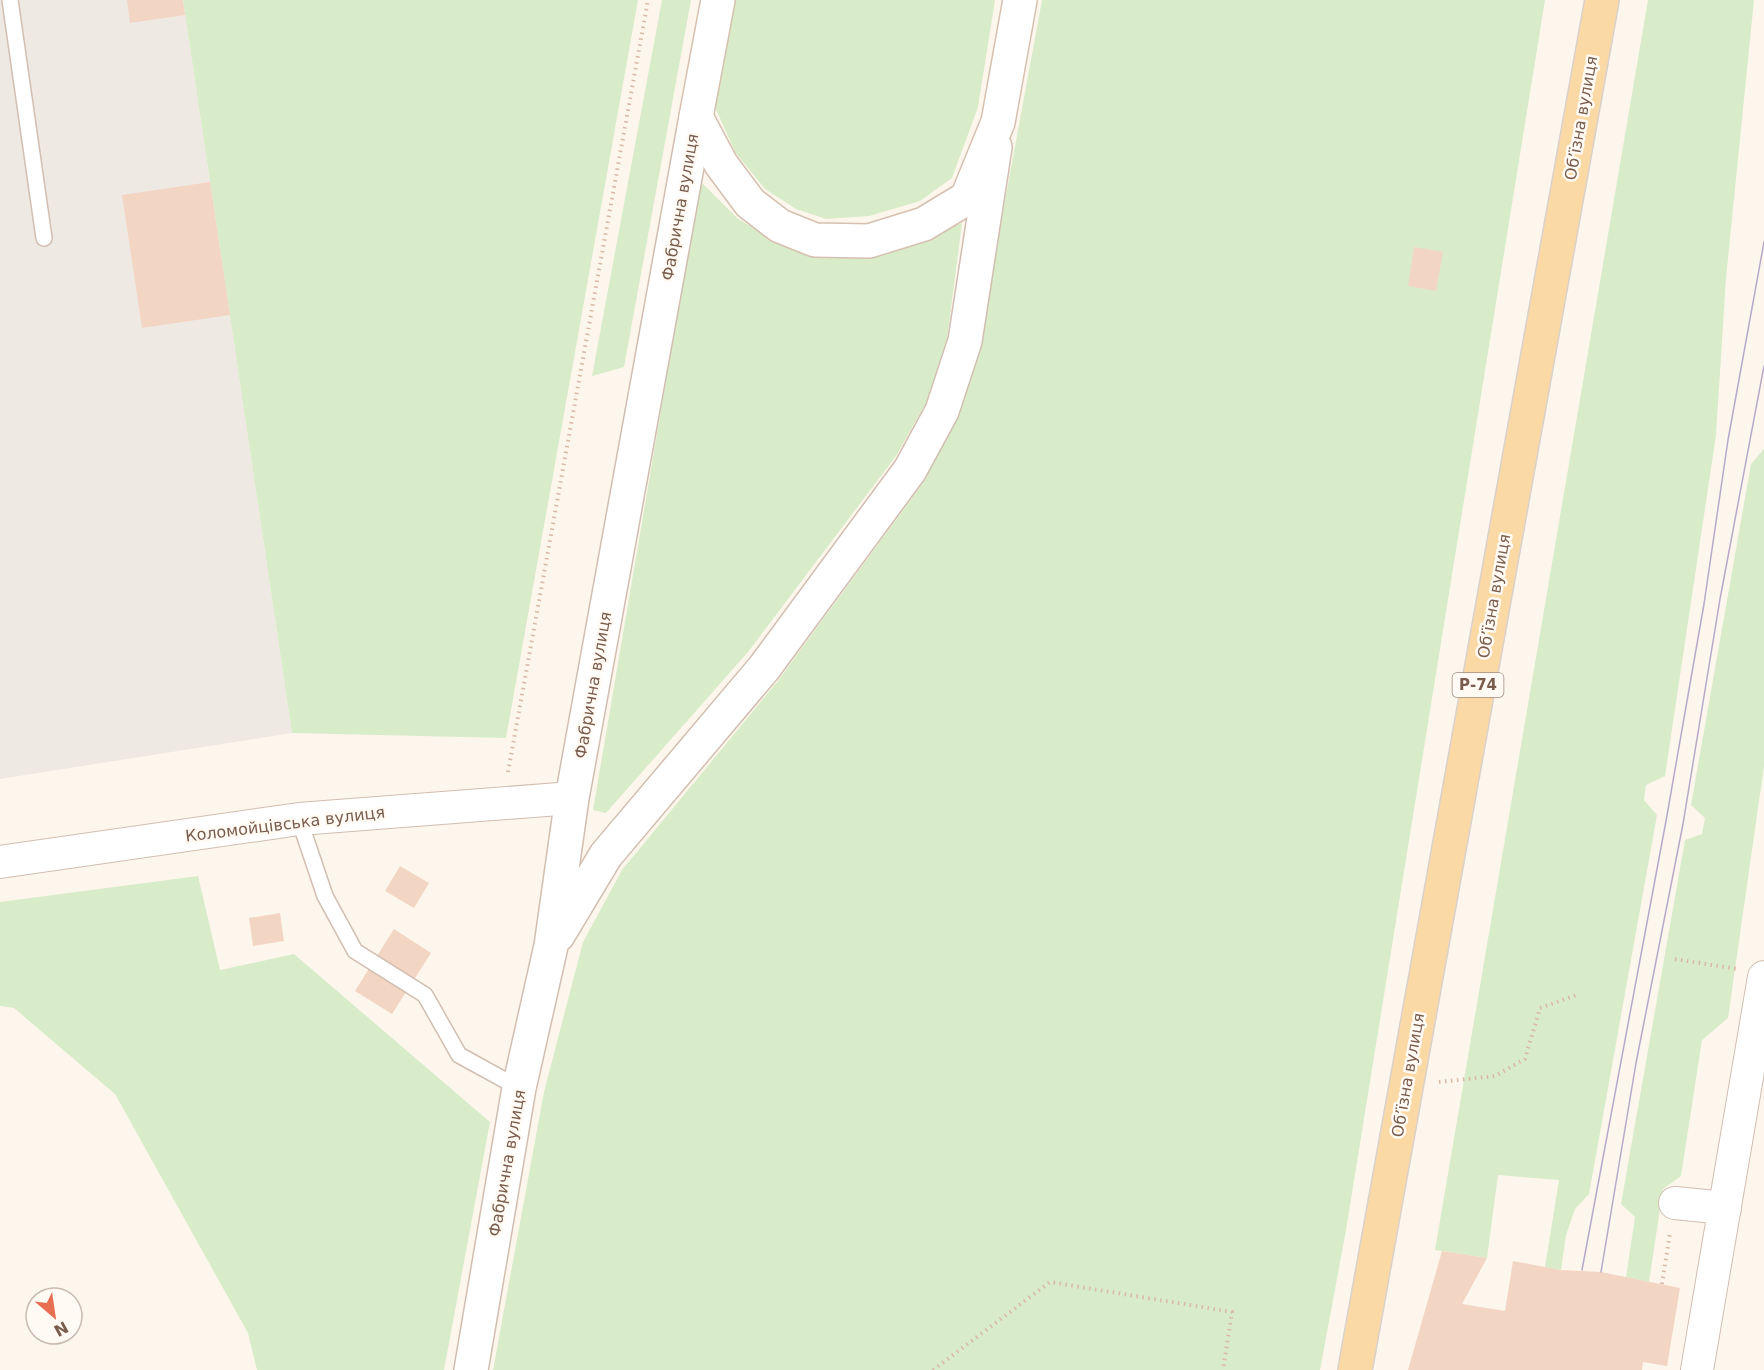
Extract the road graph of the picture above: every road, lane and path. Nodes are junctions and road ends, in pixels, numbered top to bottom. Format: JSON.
{"nodes":[{"id":1,"x":10,"y":0,"type":"edge"},
{"id":2,"x":648,"y":0,"type":"edge"},
{"id":3,"x":718,"y":0,"type":"edge"},
{"id":4,"x":1020,"y":0,"type":"edge"},
{"id":5,"x":1578,"y":0,"type":"edge"},
{"id":6,"x":1602,"y":0,"type":"edge"},
{"id":7,"x":696,"y":117,"type":"junction"},
{"id":8,"x":998,"y":122,"type":"junction"},
{"id":9,"x":1578,"y":134,"type":"junction"},
{"id":10,"x":44,"y":238,"type":"dead end"},
{"id":11,"x":572,"y":798,"type":"junction"},
{"id":12,"x":502,"y":803,"type":"junction"},
{"id":13,"x":299,"y":819,"type":"junction"},
{"id":14,"x":0,"y":862,"type":"edge"},
{"id":15,"x":551,"y":946,"type":"junction"},
{"id":16,"x":1674,"y":959,"type":"dead end"},
{"id":17,"x":1753,"y":973,"type":"edge"},
{"id":18,"x":1579,"y":994,"type":"dead end"},
{"id":19,"x":519,"y":1088,"type":"junction"},
{"id":20,"x":1403,"y":1101,"type":"junction"},
{"id":21,"x":1675,"y":1203,"type":"joint"},
{"id":22,"x":1725,"y":1208,"type":"junction"},
{"id":23,"x":1662,"y":1284,"type":"dead end"},
{"id":24,"x":471,"y":1370,"type":"edge"},
{"id":25,"x":933,"y":1370,"type":"edge"},
{"id":26,"x":1223,"y":1370,"type":"edge"},
{"id":27,"x":1355,"y":1370,"type":"edge"},
{"id":28,"x":1697,"y":1370,"type":"edge"}],
"edges":[{"from":1,"to":10,"type":"lane"},
{"from":2,"to":12,"type":"path"},
{"from":3,"to":7,"type":"street","name":"Фабрична вулиця"},
{"from":4,"to":8,"type":"street"},
{"from":5,"to":9,"type":"main road"},
{"from":6,"to":9,"type":"main road","name":"Обʼїзна вулиця","number":"Р-74"},
{"from":7,"to":8,"type":"street"},
{"from":7,"to":11,"type":"street","name":"Фабрична вулиця"},
{"from":8,"to":15,"type":"street"},
{"from":9,"to":20,"type":"main road","name":"Обʼїзна вулиця","number":"Р-74"},
{"from":11,"to":12,"type":"street","name":"Коломойцівська вулиця"},
{"from":11,"to":15,"type":"street","name":"Фабрична вулиця"},
{"from":12,"to":13,"type":"street","name":"Коломойцівська вулиця"},
{"from":13,"to":14,"type":"street","name":"Коломойцівська вулиця"},
{"from":13,"to":19,"type":"lane"},
{"from":15,"to":19,"type":"street","name":"Фабрична вулиця"},
{"from":16,"to":17,"type":"path"},
{"from":17,"to":22,"type":"street"},
{"from":18,"to":20,"type":"path"},
{"from":19,"to":24,"type":"street","name":"Фабрична вулиця"},
{"from":20,"to":27,"type":"main road","name":"Обʼїзна вулиця","number":"Р-74"},
{"from":21,"to":22,"type":"street"},
{"from":21,"to":23,"type":"path"},
{"from":22,"to":28,"type":"street"},
{"from":25,"to":26,"type":"path"}]}
